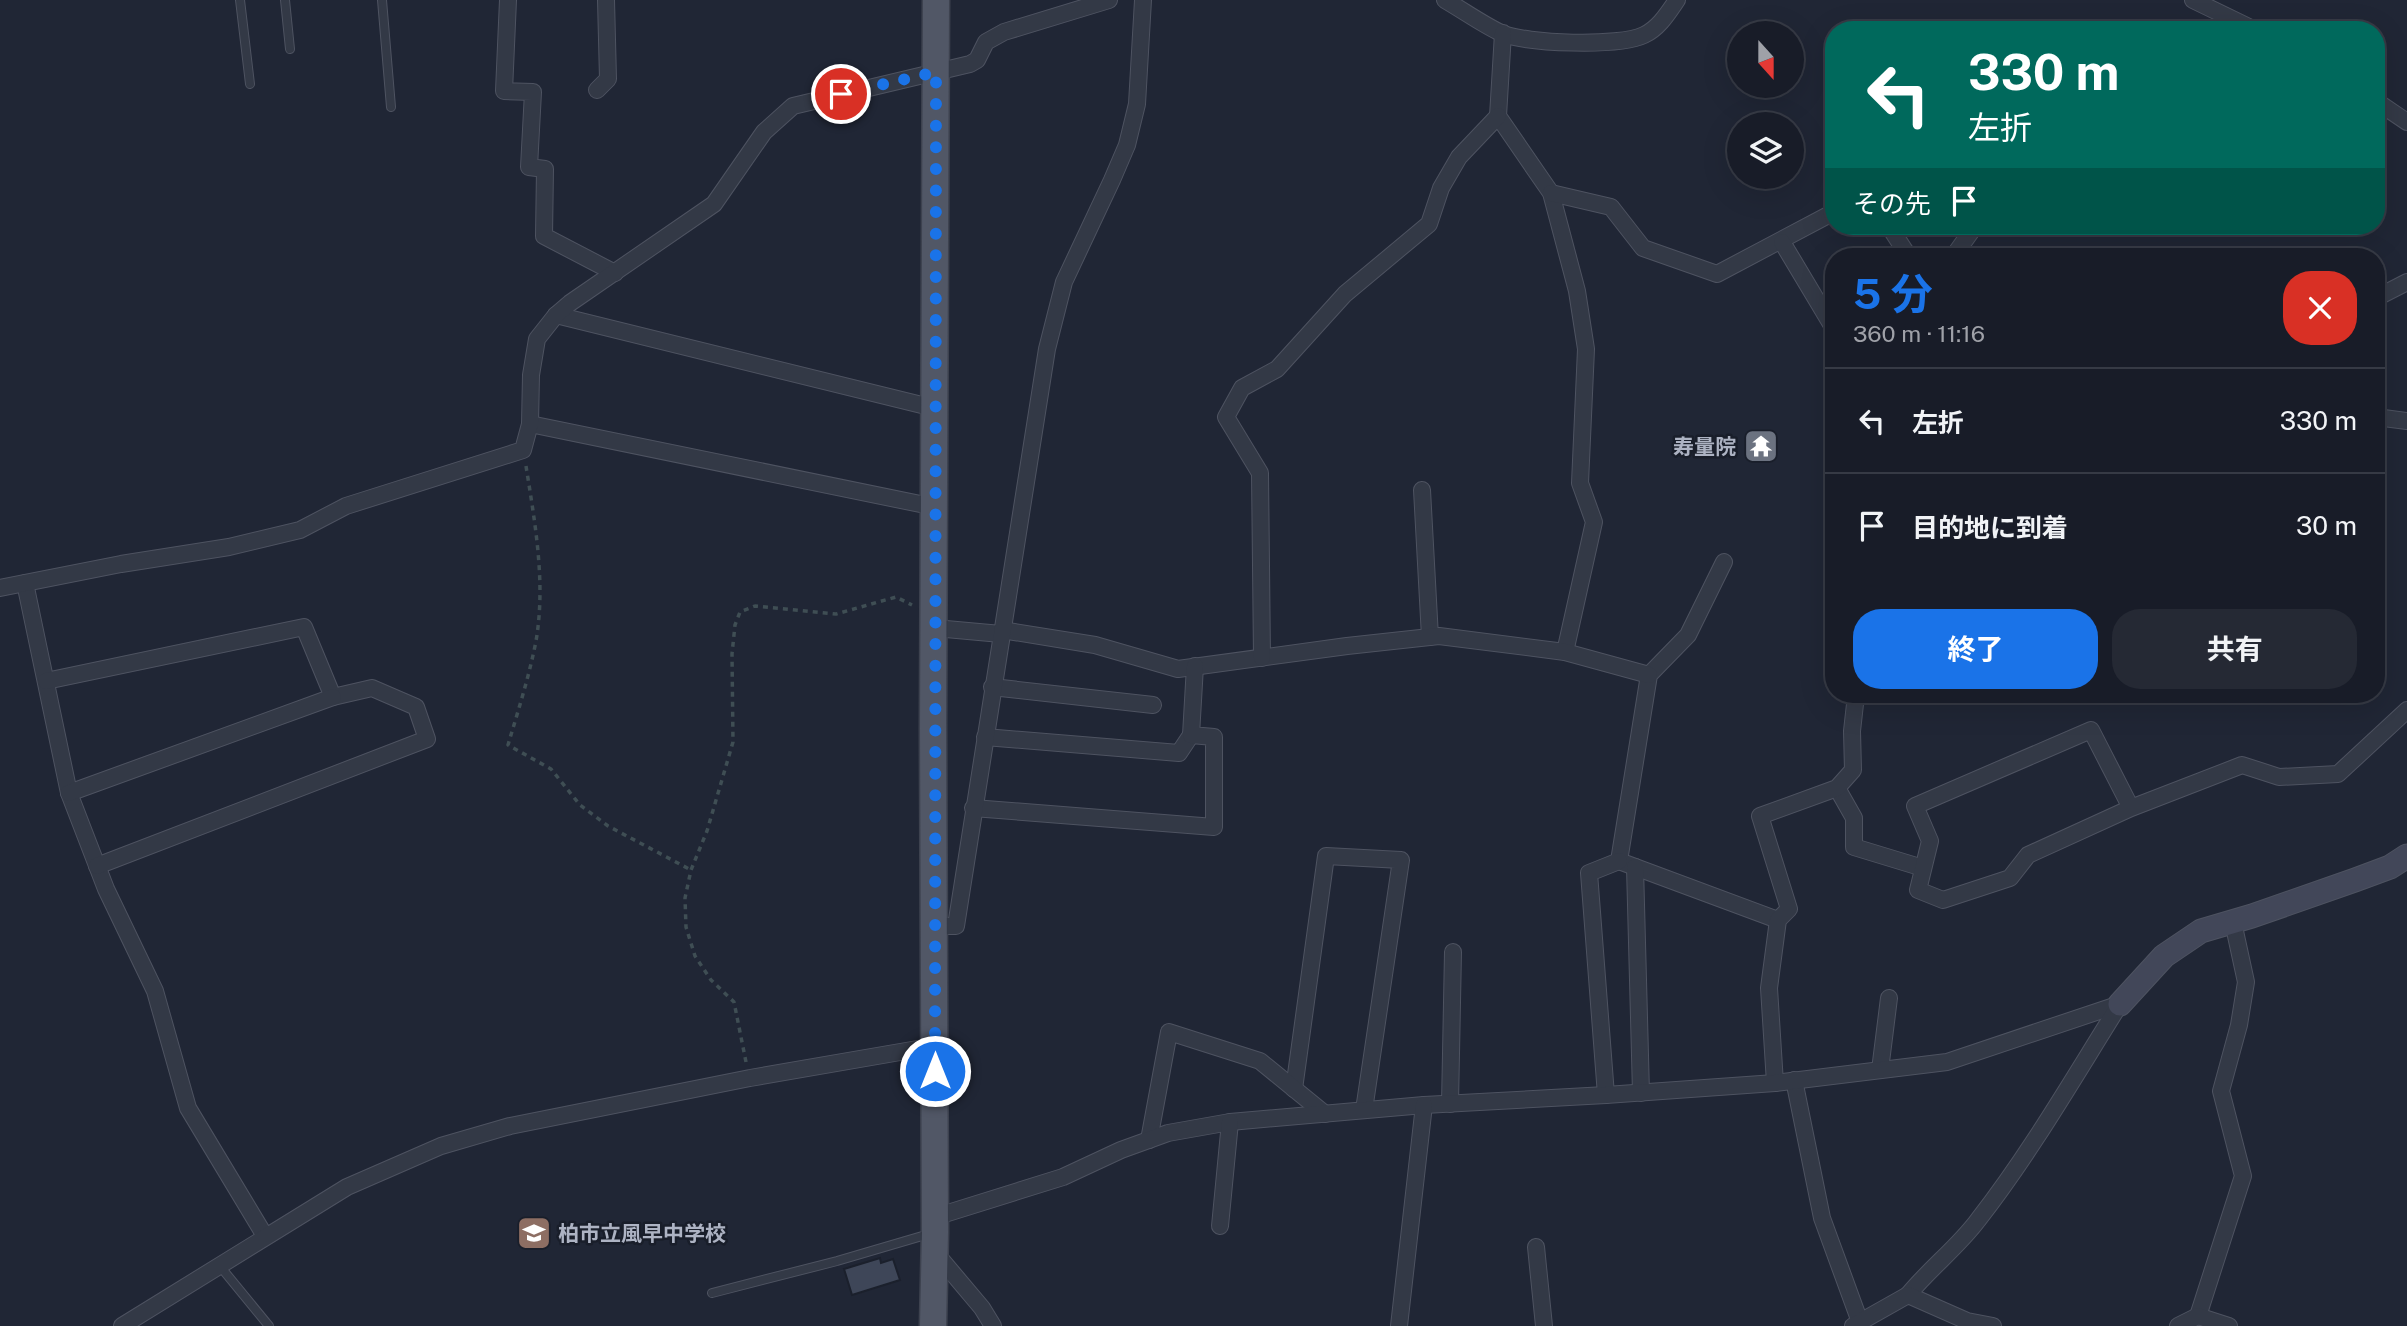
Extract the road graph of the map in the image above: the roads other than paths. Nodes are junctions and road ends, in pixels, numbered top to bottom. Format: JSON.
{"nodes":[{"id":1,"x":240,"y":0,"type":"edge"},
{"id":2,"x":285,"y":0,"type":"edge"},
{"id":3,"x":382,"y":0,"type":"edge"},
{"id":4,"x":508,"y":0,"type":"edge"},
{"id":5,"x":606,"y":0,"type":"edge"},
{"id":6,"x":936,"y":0,"type":"edge"},
{"id":7,"x":1108,"y":0,"type":"edge"},
{"id":8,"x":1143,"y":0,"type":"edge"},
{"id":9,"x":1445,"y":0,"type":"edge"},
{"id":10,"x":1677,"y":0,"type":"edge"},
{"id":11,"x":2193,"y":0,"type":"edge"},
{"id":12,"x":2236,"y":21,"type":"edge"},
{"id":13,"x":1503,"y":33,"type":"junction"},
{"id":14,"x":290,"y":49,"type":"dead end"},
{"id":15,"x":936,"y":72,"type":"junction"},
{"id":16,"x":250,"y":84,"type":"dead end"},
{"id":17,"x":597,"y":90,"type":"dead end"},
{"id":18,"x":391,"y":107,"type":"dead end"},
{"id":19,"x":2385,"y":107,"type":"edge"},
{"id":20,"x":1498,"y":116,"type":"junction"},
{"id":21,"x":2407,"y":122,"type":"edge"},
{"id":22,"x":1551,"y":193,"type":"junction"},
{"id":23,"x":1825,"y":217,"type":"edge"},
{"id":24,"x":1782,"y":242,"type":"junction"},
{"id":25,"x":615,"y":273,"type":"junction"},
{"id":26,"x":2407,"y":282,"type":"edge"},
{"id":27,"x":2385,"y":293,"type":"edge"},
{"id":28,"x":1825,"y":313,"type":"edge"},
{"id":29,"x":556,"y":315,"type":"junction"},
{"id":30,"x":934,"y":408,"type":"junction"},
{"id":31,"x":2385,"y":418,"type":"edge"},
{"id":32,"x":2407,"y":421,"type":"edge"},
{"id":33,"x":530,"y":424,"type":"junction"},
{"id":34,"x":1422,"y":490,"type":"dead end"},
{"id":35,"x":935,"y":507,"type":"junction"},
{"id":36,"x":1724,"y":562,"type":"dead end"},
{"id":37,"x":25,"y":583,"type":"junction"},
{"id":38,"x":0,"y":588,"type":"edge"},
{"id":39,"x":935,"y":622,"type":"junction"},
{"id":40,"x":1001,"y":632,"type":"junction"},
{"id":41,"x":1430,"y":637,"type":"junction"},
{"id":42,"x":1565,"y":652,"type":"junction"},
{"id":43,"x":1262,"y":658,"type":"junction"},
{"id":44,"x":1195,"y":666,"type":"junction"},
{"id":45,"x":1649,"y":675,"type":"junction"},
{"id":46,"x":46,"y":681,"type":"junction"},
{"id":47,"x":992,"y":687,"type":"junction"},
{"id":48,"x":333,"y":697,"type":"junction"},
{"id":49,"x":1855,"y":703,"type":"edge"},
{"id":50,"x":1153,"y":705,"type":"dead end"},
{"id":51,"x":2407,"y":710,"type":"edge"},
{"id":52,"x":1191,"y":735,"type":"junction"},
{"id":53,"x":985,"y":737,"type":"junction"},
{"id":54,"x":1837,"y":788,"type":"junction"},
{"id":55,"x":69,"y":793,"type":"junction"},
{"id":56,"x":974,"y":808,"type":"junction"},
{"id":57,"x":2131,"y":808,"type":"junction"},
{"id":58,"x":2407,"y":856,"type":"edge"},
{"id":59,"x":1619,"y":861,"type":"junction"},
{"id":60,"x":97,"y":866,"type":"junction"},
{"id":61,"x":1635,"y":867,"type":"junction"},
{"id":62,"x":1923,"y":868,"type":"junction"},
{"id":63,"x":1779,"y":920,"type":"junction"},
{"id":64,"x":2233,"y":922,"type":"junction"},
{"id":65,"x":934,"y":926,"type":"junction"},
{"id":66,"x":1453,"y":952,"type":"dead end"},
{"id":67,"x":1889,"y":998,"type":"dead end"},
{"id":68,"x":2120,"y":1004,"type":"junction"},
{"id":69,"x":934,"y":1046,"type":"junction"},
{"id":70,"x":1880,"y":1070,"type":"junction"},
{"id":71,"x":1794,"y":1080,"type":"junction"},
{"id":72,"x":1775,"y":1083,"type":"junction"},
{"id":73,"x":1294,"y":1089,"type":"junction"},
{"id":74,"x":1641,"y":1093,"type":"junction"},
{"id":75,"x":1606,"y":1096,"type":"junction"},
{"id":76,"x":1450,"y":1104,"type":"junction"},
{"id":77,"x":1424,"y":1105,"type":"junction"},
{"id":78,"x":1364,"y":1110,"type":"junction"},
{"id":79,"x":1325,"y":1114,"type":"junction"},
{"id":80,"x":1230,"y":1122,"type":"junction"},
{"id":81,"x":1149,"y":1139,"type":"junction"},
{"id":82,"x":1220,"y":1226,"type":"dead end"},
{"id":83,"x":935,"y":1233,"type":"junction"},
{"id":84,"x":265,"y":1236,"type":"junction"},
{"id":85,"x":1536,"y":1248,"type":"dead end"},
{"id":86,"x":219,"y":1265,"type":"junction"},
{"id":87,"x":712,"y":1293,"type":"dead end"},
{"id":88,"x":1909,"y":1295,"type":"junction"},
{"id":89,"x":2198,"y":1316,"type":"junction"},
{"id":90,"x":1856,"y":1324,"type":"edge"},
{"id":91,"x":2224,"y":1325,"type":"edge"},
{"id":92,"x":122,"y":1326,"type":"edge"},
{"id":93,"x":269,"y":1326,"type":"edge"},
{"id":94,"x":933,"y":1326,"type":"edge"},
{"id":95,"x":993,"y":1326,"type":"edge"},
{"id":96,"x":1399,"y":1326,"type":"edge"},
{"id":97,"x":1544,"y":1326,"type":"edge"},
{"id":98,"x":1993,"y":1326,"type":"edge"},
{"id":99,"x":2178,"y":1326,"type":"edge"}],
"edges":[{"from":1,"to":16,"type":"lane"},
{"from":2,"to":14,"type":"lane"},
{"from":3,"to":18,"type":"lane"},
{"from":4,"to":25,"type":"street"},
{"from":5,"to":17,"type":"street"},
{"from":6,"to":15,"type":"main road"},
{"from":7,"to":15,"type":"street"},
{"from":8,"to":40,"type":"street"},
{"from":9,"to":13,"type":"street"},
{"from":10,"to":13,"type":"street"},
{"from":11,"to":12,"type":"street"},
{"from":13,"to":20,"type":"street"},
{"from":15,"to":25,"type":"street"},
{"from":15,"to":30,"type":"main road"},
{"from":19,"to":21,"type":"street"},
{"from":20,"to":22,"type":"street"},
{"from":20,"to":43,"type":"street"},
{"from":22,"to":24,"type":"street"},
{"from":22,"to":42,"type":"street"},
{"from":23,"to":24,"type":"street"},
{"from":24,"to":28,"type":"street"},
{"from":25,"to":29,"type":"street"},
{"from":26,"to":27,"type":"street"},
{"from":29,"to":30,"type":"street"},
{"from":29,"to":33,"type":"street"},
{"from":30,"to":35,"type":"main road"},
{"from":31,"to":32,"type":"street"},
{"from":33,"to":35,"type":"street"},
{"from":33,"to":37,"type":"street"},
{"from":34,"to":41,"type":"street"},
{"from":35,"to":39,"type":"main road"},
{"from":36,"to":45,"type":"street"},
{"from":37,"to":38,"type":"street"},
{"from":37,"to":46,"type":"street"},
{"from":39,"to":40,"type":"street"},
{"from":39,"to":65,"type":"main road"},
{"from":40,"to":44,"type":"street"},
{"from":40,"to":47,"type":"street"},
{"from":41,"to":42,"type":"street"},
{"from":41,"to":43,"type":"street"},
{"from":42,"to":45,"type":"street"},
{"from":43,"to":44,"type":"street"},
{"from":44,"to":52,"type":"street"},
{"from":45,"to":59,"type":"street"},
{"from":46,"to":48,"type":"street"},
{"from":46,"to":55,"type":"street"},
{"from":47,"to":50,"type":"street"},
{"from":47,"to":53,"type":"street"},
{"from":48,"to":55,"type":"street"},
{"from":48,"to":60,"type":"street"},
{"from":49,"to":54,"type":"street"},
{"from":51,"to":57,"type":"street"},
{"from":52,"to":53,"type":"street"},
{"from":52,"to":56,"type":"street"},
{"from":53,"to":56,"type":"street"},
{"from":54,"to":62,"type":"street"},
{"from":54,"to":63,"type":"street"},
{"from":55,"to":60,"type":"street"},
{"from":56,"to":65,"type":"street"},
{"from":57,"to":62,"type":"street"},
{"from":57,"to":62,"type":"street"},
{"from":58,"to":64,"type":"street"},
{"from":59,"to":61,"type":"street"},
{"from":59,"to":75,"type":"street"},
{"from":60,"to":84,"type":"street"},
{"from":61,"to":63,"type":"street"},
{"from":61,"to":74,"type":"street"},
{"from":63,"to":72,"type":"street"},
{"from":64,"to":68,"type":"street"},
{"from":64,"to":89,"type":"street"},
{"from":65,"to":69,"type":"main road"},
{"from":66,"to":76,"type":"street"},
{"from":67,"to":70,"type":"street"},
{"from":68,"to":70,"type":"street"},
{"from":68,"to":88,"type":"street"},
{"from":69,"to":83,"type":"main road"},
{"from":69,"to":84,"type":"street"},
{"from":70,"to":71,"type":"street"},
{"from":71,"to":72,"type":"street"},
{"from":71,"to":90,"type":"street"},
{"from":72,"to":74,"type":"street"},
{"from":73,"to":78,"type":"street"},
{"from":73,"to":79,"type":"street"},
{"from":73,"to":81,"type":"street"},
{"from":74,"to":75,"type":"street"},
{"from":75,"to":76,"type":"street"},
{"from":76,"to":77,"type":"street"},
{"from":77,"to":78,"type":"street"},
{"from":77,"to":96,"type":"street"},
{"from":78,"to":79,"type":"street"},
{"from":79,"to":80,"type":"street"},
{"from":80,"to":81,"type":"street"},
{"from":80,"to":82,"type":"street"},
{"from":81,"to":83,"type":"street"},
{"from":83,"to":87,"type":"lane"},
{"from":83,"to":94,"type":"main road"},
{"from":83,"to":95,"type":"street"},
{"from":84,"to":86,"type":"street"},
{"from":85,"to":97,"type":"street"},
{"from":86,"to":92,"type":"street"},
{"from":86,"to":93,"type":"lane"},
{"from":88,"to":90,"type":"street"},
{"from":88,"to":98,"type":"street"},
{"from":89,"to":91,"type":"street"},
{"from":89,"to":99,"type":"street"}]}
